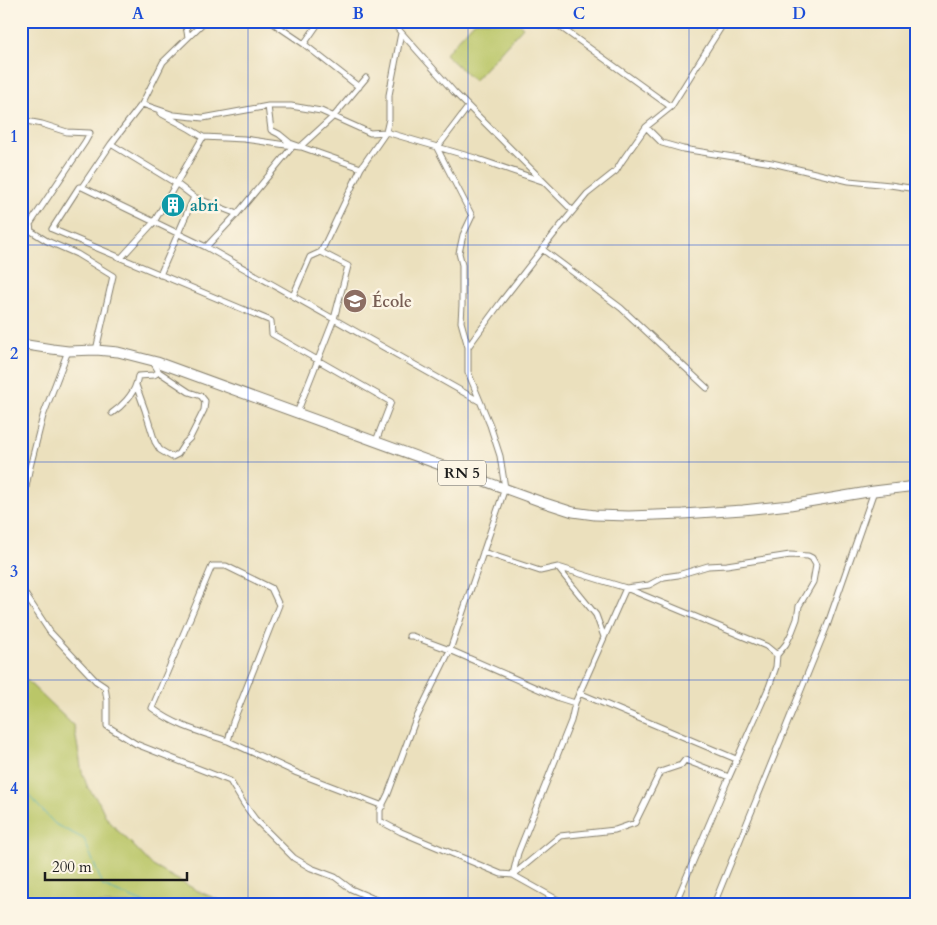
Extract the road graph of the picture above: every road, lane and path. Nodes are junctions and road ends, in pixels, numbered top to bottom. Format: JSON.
{"nodes":[{"id":1,"x":185,"y":21,"type":"edge"},
{"id":2,"x":204,"y":21,"type":"edge"},
{"id":3,"x":270,"y":21,"type":"edge"},
{"id":4,"x":320,"y":21,"type":"edge"},
{"id":5,"x":391,"y":21,"type":"edge"},
{"id":6,"x":552,"y":21,"type":"edge"},
{"id":7,"x":725,"y":21,"type":"edge"},
{"id":8,"x":401,"y":33,"type":"junction"},
{"id":9,"x":188,"y":37,"type":"junction"},
{"id":10,"x":304,"y":44,"type":"junction"},
{"id":11,"x":366,"y":78,"type":"dead end"},
{"id":12,"x":359,"y":87,"type":"junction"},
{"id":13,"x":142,"y":104,"type":"junction"},
{"id":14,"x":268,"y":106,"type":"junction"},
{"id":15,"x":468,"y":107,"type":"junction"},
{"id":16,"x":671,"y":107,"type":"junction"},
{"id":17,"x":334,"y":116,"type":"junction"},
{"id":18,"x":21,"y":120,"type":"edge"},
{"id":19,"x":646,"y":127,"type":"junction"},
{"id":20,"x":386,"y":132,"type":"junction"},
{"id":21,"x":203,"y":137,"type":"junction"},
{"id":22,"x":112,"y":144,"type":"junction"},
{"id":23,"x":293,"y":146,"type":"junction"},
{"id":24,"x":300,"y":147,"type":"junction"},
{"id":25,"x":437,"y":148,"type":"junction"},
{"id":26,"x":361,"y":168,"type":"junction"},
{"id":27,"x":542,"y":180,"type":"junction"},
{"id":28,"x":177,"y":184,"type":"junction"},
{"id":29,"x":82,"y":187,"type":"junction"},
{"id":30,"x":916,"y":189,"type":"edge"},
{"id":31,"x":194,"y":197,"type":"junction"},
{"id":32,"x":573,"y":211,"type":"junction"},
{"id":33,"x":237,"y":214,"type":"junction"},
{"id":34,"x":154,"y":222,"type":"junction"},
{"id":35,"x":179,"y":234,"type":"junction"},
{"id":36,"x":206,"y":246,"type":"junction"},
{"id":37,"x":542,"y":249,"type":"junction"},
{"id":38,"x":322,"y":252,"type":"junction"},
{"id":39,"x":121,"y":258,"type":"junction"},
{"id":40,"x":160,"y":275,"type":"junction"},
{"id":41,"x":293,"y":296,"type":"junction"},
{"id":42,"x":334,"y":319,"type":"junction"},
{"id":43,"x":21,"y":344,"type":"edge"},
{"id":44,"x":468,"y":347,"type":"junction"},
{"id":45,"x":68,"y":350,"type":"junction"},
{"id":46,"x":96,"y":350,"type":"junction"},
{"id":47,"x":151,"y":360,"type":"junction"},
{"id":48,"x":318,"y":360,"type":"junction"},
{"id":49,"x":159,"y":372,"type":"junction"},
{"id":50,"x":136,"y":385,"type":"junction"},
{"id":51,"x":707,"y":388,"type":"dead end"},
{"id":52,"x":480,"y":402,"type":"junction"},
{"id":53,"x":112,"y":413,"type":"dead end"},
{"id":54,"x":297,"y":413,"type":"junction"},
{"id":55,"x":376,"y":441,"type":"junction"},
{"id":56,"x":916,"y":486,"type":"edge"},
{"id":57,"x":506,"y":488,"type":"junction"},
{"id":58,"x":874,"y":491,"type":"junction"},
{"id":59,"x":21,"y":514,"type":"edge"},
{"id":60,"x":483,"y":552,"type":"junction"},
{"id":61,"x":558,"y":567,"type":"junction"},
{"id":62,"x":21,"y":588,"type":"edge"},
{"id":63,"x":626,"y":588,"type":"junction"},
{"id":64,"x":409,"y":636,"type":"dead end"},
{"id":65,"x":604,"y":637,"type":"junction"},
{"id":66,"x":450,"y":650,"type":"junction"},
{"id":67,"x":777,"y":655,"type":"junction"},
{"id":68,"x":579,"y":693,"type":"junction"},
{"id":69,"x":574,"y":703,"type":"junction"},
{"id":70,"x":228,"y":741,"type":"junction"},
{"id":71,"x":736,"y":759,"type":"junction"},
{"id":72,"x":729,"y":777,"type":"junction"},
{"id":73,"x":383,"y":806,"type":"junction"},
{"id":74,"x":513,"y":875,"type":"junction"},
{"id":75,"x":383,"y":904,"type":"edge"},
{"id":76,"x":565,"y":904,"type":"edge"},
{"id":77,"x":675,"y":904,"type":"edge"},
{"id":78,"x":714,"y":904,"type":"edge"}],
"edges":[{"from":1,"to":9,"type":"street"},
{"from":2,"to":9,"type":"street"},
{"from":3,"to":10,"type":"street"},
{"from":4,"to":10,"type":"street"},
{"from":5,"to":8,"type":"street"},
{"from":6,"to":16,"type":"street"},
{"from":7,"to":16,"type":"street"},
{"from":8,"to":15,"type":"street"},
{"from":8,"to":20,"type":"street"},
{"from":9,"to":13,"type":"street"},
{"from":10,"to":12,"type":"street"},
{"from":11,"to":12,"type":"street"},
{"from":12,"to":17,"type":"street"},
{"from":13,"to":14,"type":"street"},
{"from":13,"to":21,"type":"street"},
{"from":13,"to":22,"type":"street"},
{"from":14,"to":17,"type":"street"},
{"from":14,"to":24,"type":"street"},
{"from":15,"to":25,"type":"street"},
{"from":15,"to":27,"type":"street"},
{"from":16,"to":19,"type":"street"},
{"from":17,"to":20,"type":"street"},
{"from":17,"to":24,"type":"street"},
{"from":18,"to":46,"type":"street"},
{"from":19,"to":30,"type":"street"},
{"from":19,"to":32,"type":"street"},
{"from":20,"to":25,"type":"street"},
{"from":20,"to":26,"type":"street"},
{"from":21,"to":23,"type":"street"},
{"from":21,"to":28,"type":"street"},
{"from":22,"to":28,"type":"street"},
{"from":22,"to":29,"type":"street"},
{"from":23,"to":24,"type":"street"},
{"from":23,"to":33,"type":"street"},
{"from":24,"to":26,"type":"street"},
{"from":25,"to":27,"type":"street"},
{"from":25,"to":44,"type":"street"},
{"from":26,"to":38,"type":"street"},
{"from":27,"to":32,"type":"street"},
{"from":28,"to":31,"type":"street"},
{"from":28,"to":34,"type":"street"},
{"from":29,"to":34,"type":"street"},
{"from":29,"to":39,"type":"street"},
{"from":31,"to":33,"type":"street"},
{"from":31,"to":35,"type":"street"},
{"from":32,"to":37,"type":"street"},
{"from":33,"to":36,"type":"street"},
{"from":34,"to":35,"type":"street"},
{"from":34,"to":39,"type":"street"},
{"from":35,"to":36,"type":"street"},
{"from":35,"to":40,"type":"street"},
{"from":36,"to":41,"type":"street"},
{"from":37,"to":44,"type":"street"},
{"from":37,"to":51,"type":"street"},
{"from":38,"to":41,"type":"street"},
{"from":38,"to":42,"type":"street"},
{"from":39,"to":40,"type":"street"},
{"from":40,"to":48,"type":"street"},
{"from":41,"to":42,"type":"street"},
{"from":42,"to":48,"type":"street"},
{"from":42,"to":52,"type":"street"},
{"from":43,"to":45,"type":"main road","number":"RN 5"},
{"from":44,"to":52,"type":"street"},
{"from":45,"to":46,"type":"main road","number":"RN 5"},
{"from":45,"to":59,"type":"street"},
{"from":46,"to":47,"type":"main road","number":"RN 5"},
{"from":47,"to":49,"type":"street"},
{"from":47,"to":54,"type":"main road","number":"RN 5"},
{"from":48,"to":54,"type":"street"},
{"from":48,"to":55,"type":"street"},
{"from":49,"to":50,"type":"street"},
{"from":49,"to":50,"type":"street"},
{"from":50,"to":53,"type":"street"},
{"from":52,"to":57,"type":"street"},
{"from":54,"to":55,"type":"main road","number":"RN 5"},
{"from":55,"to":57,"type":"main road","number":"RN 5"},
{"from":56,"to":58,"type":"main road","number":"RN 5"},
{"from":57,"to":58,"type":"main road","number":"RN 5"},
{"from":57,"to":60,"type":"street"},
{"from":58,"to":78,"type":"street"},
{"from":60,"to":61,"type":"street"},
{"from":60,"to":66,"type":"street"},
{"from":61,"to":63,"type":"street"},
{"from":61,"to":65,"type":"street"},
{"from":62,"to":75,"type":"street"},
{"from":63,"to":65,"type":"street"},
{"from":63,"to":67,"type":"street"},
{"from":63,"to":67,"type":"street"},
{"from":64,"to":66,"type":"street"},
{"from":65,"to":68,"type":"street"},
{"from":66,"to":69,"type":"street"},
{"from":66,"to":73,"type":"street"},
{"from":67,"to":71,"type":"street"},
{"from":68,"to":69,"type":"street"},
{"from":68,"to":71,"type":"street"},
{"from":69,"to":74,"type":"street"},
{"from":70,"to":70,"type":"street"},
{"from":70,"to":73,"type":"street"},
{"from":71,"to":72,"type":"street"},
{"from":72,"to":74,"type":"street"},
{"from":72,"to":77,"type":"street"},
{"from":73,"to":74,"type":"street"},
{"from":74,"to":76,"type":"street"}]}
